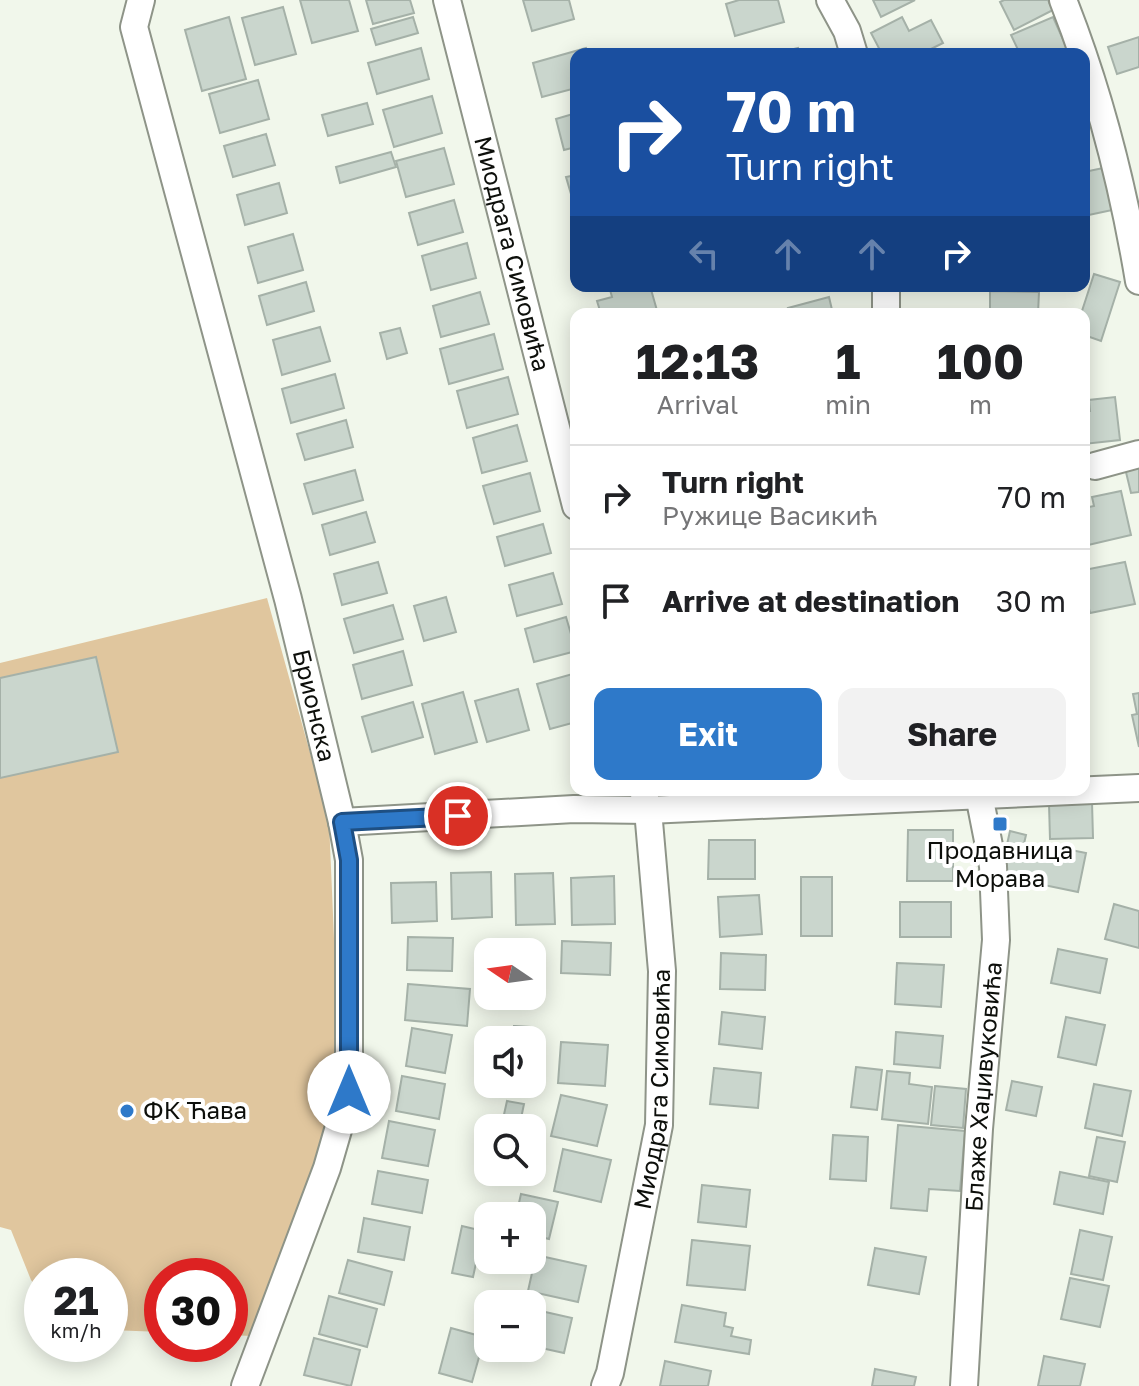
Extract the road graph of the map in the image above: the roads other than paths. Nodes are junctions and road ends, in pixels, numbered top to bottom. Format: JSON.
{"nodes":[{"id":1,"x":141,"y":0,"type":"edge"},
{"id":2,"x":447,"y":0,"type":"edge"},
{"id":3,"x":830,"y":0,"type":"edge"},
{"id":4,"x":1063,"y":0,"type":"edge"},
{"id":5,"x":852,"y":48,"type":"edge"},
{"id":6,"x":1081,"y":48,"type":"edge"},
{"id":7,"x":1090,"y":76,"type":"edge"},
{"id":8,"x":1139,"y":281,"type":"edge"},
{"id":9,"x":1139,"y":454,"type":"edge"},
{"id":10,"x":1095,"y":466,"type":"dead end"},
{"id":11,"x":570,"y":482,"type":"edge"},
{"id":12,"x":1139,"y":788,"type":"edge"},
{"id":13,"x":1090,"y":789,"type":"edge"},
{"id":14,"x":812,"y":796,"type":"edge"},
{"id":15,"x":980,"y":796,"type":"edge"},
{"id":16,"x":645,"y":800,"type":"edge"},
{"id":17,"x":342,"y":822,"type":"junction"},
{"id":18,"x":245,"y":1386,"type":"edge"},
{"id":19,"x":605,"y":1386,"type":"edge"},
{"id":20,"x":964,"y":1386,"type":"edge"}],
"edges":[{"from":1,"to":17,"type":"street","name":"Брионска"},
{"from":2,"to":11,"type":"street","name":"Миодрага Симовића"},
{"from":3,"to":5,"type":"street"},
{"from":4,"to":6,"type":"street"},
{"from":7,"to":8,"type":"street"},
{"from":9,"to":10,"type":"street"},
{"from":12,"to":13,"type":"street"},
{"from":14,"to":16,"type":"street"},
{"from":15,"to":20,"type":"street","name":"Блаже Хаџивуковића"},
{"from":16,"to":17,"type":"street"},
{"from":16,"to":19,"type":"street","name":"Миодрага Симовића"},
{"from":17,"to":18,"type":"street","name":"Брионска"}]}
